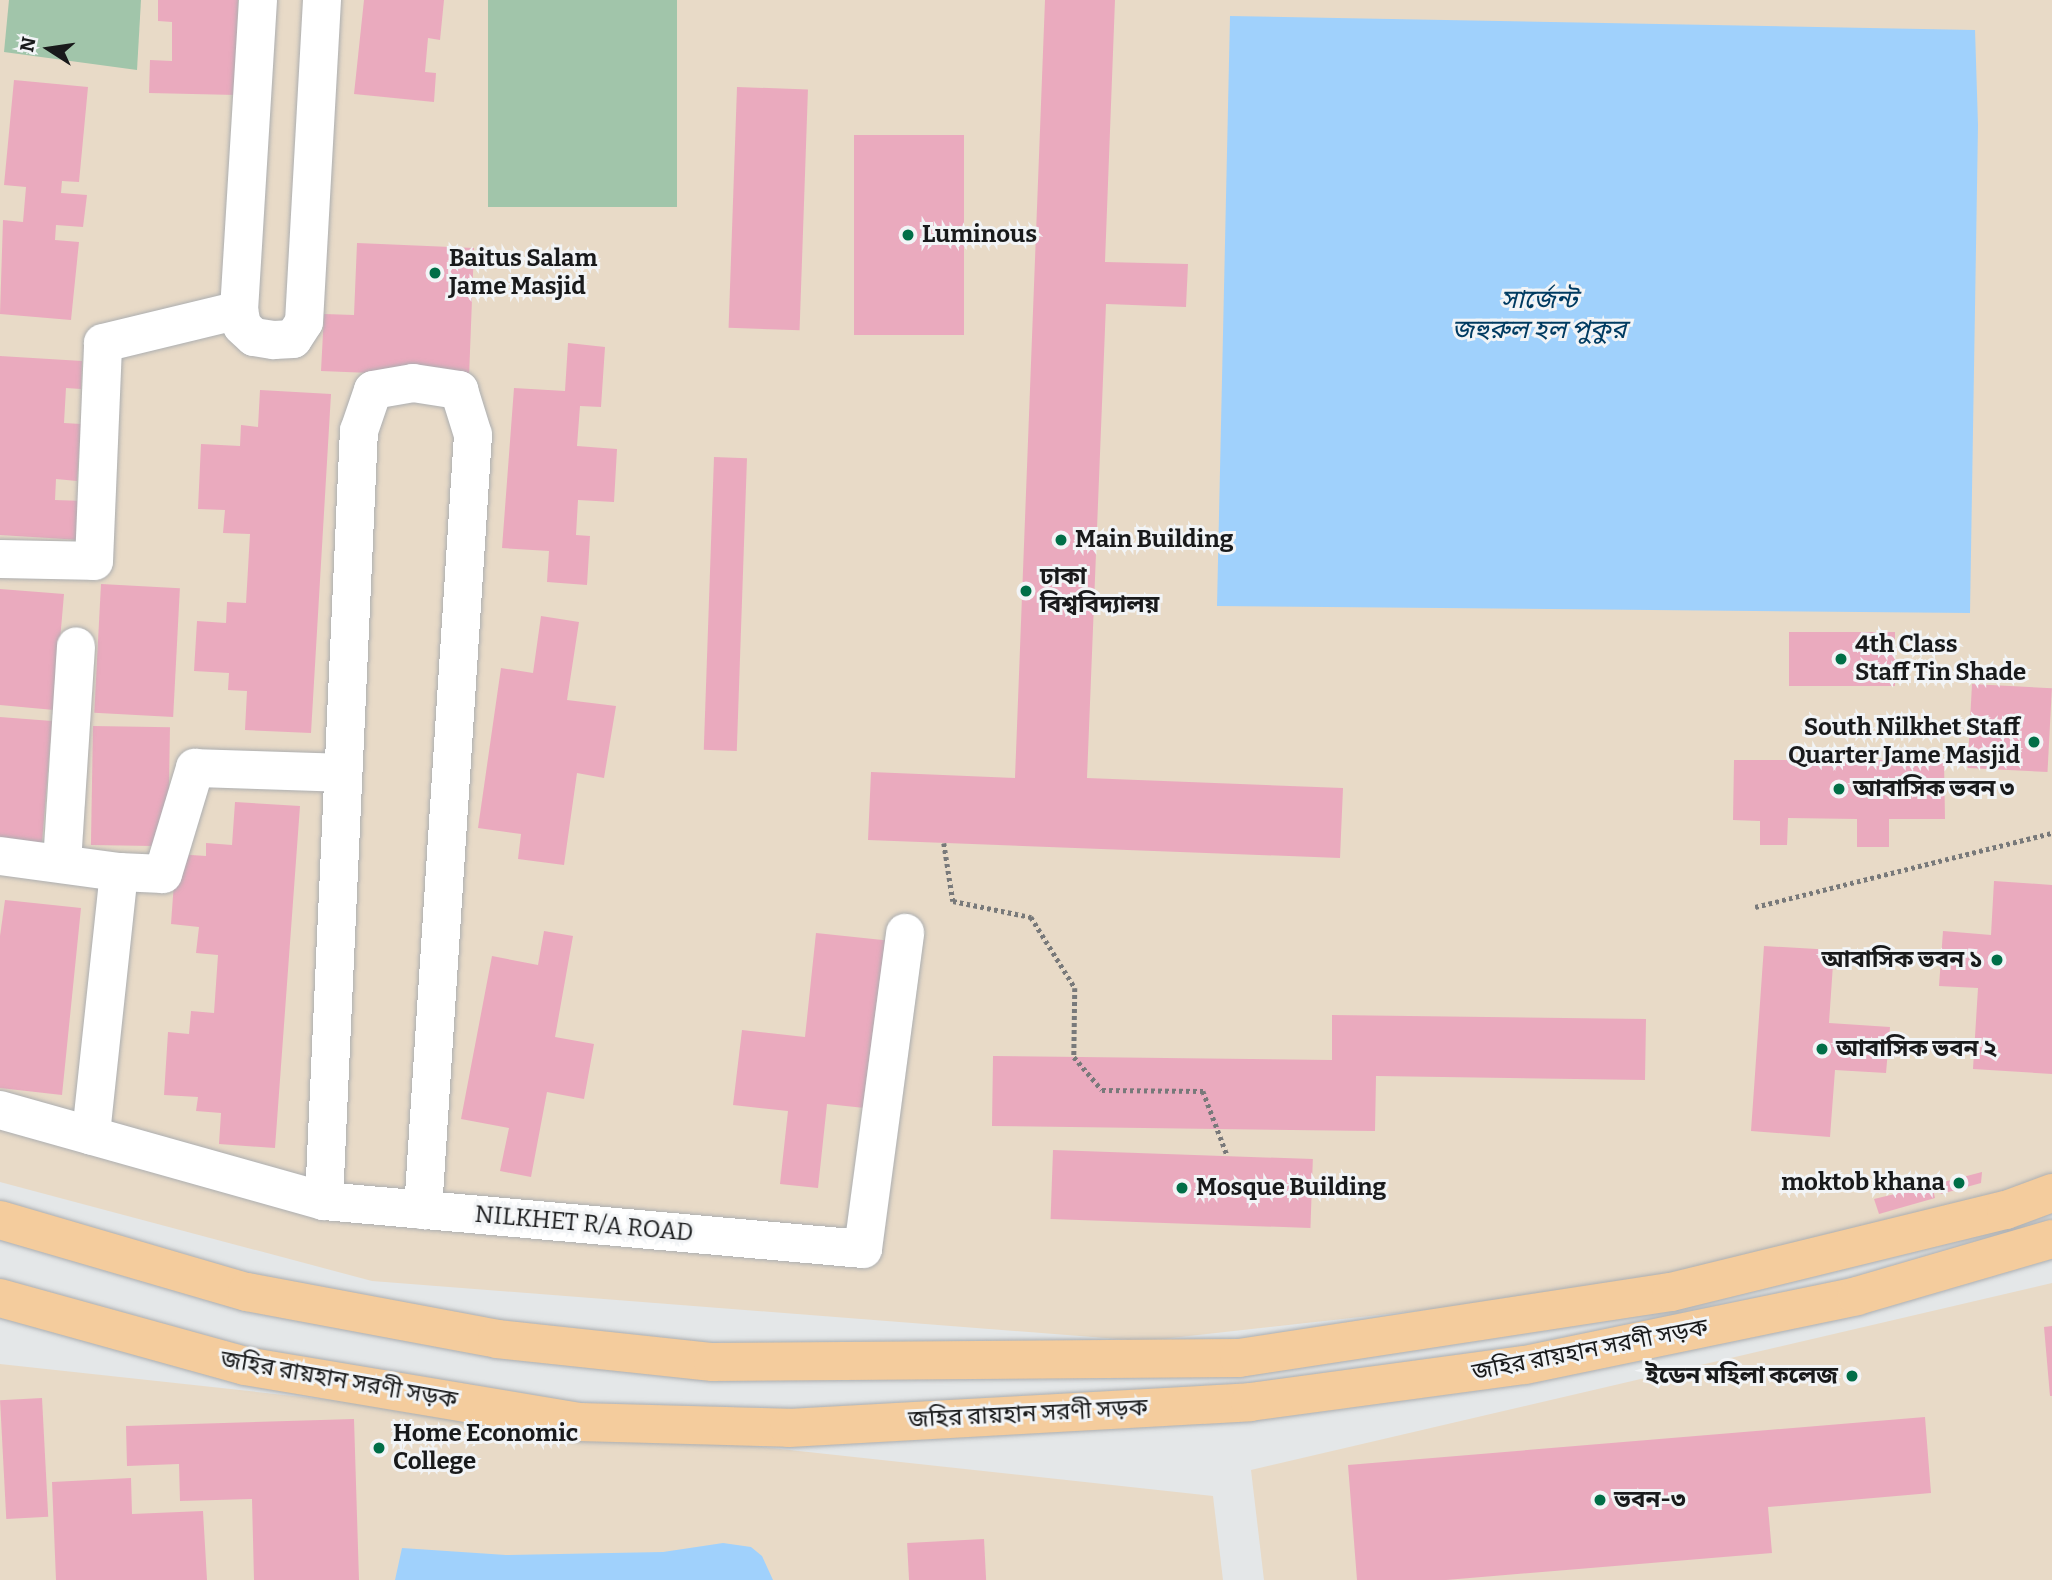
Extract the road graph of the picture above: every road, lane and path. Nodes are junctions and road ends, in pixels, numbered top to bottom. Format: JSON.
{"nodes":[{"id":1,"x":258,"y":0,"type":"edge"},
{"id":2,"x":322,"y":0,"type":"edge"},
{"id":3,"x":239,"y":310,"type":"junction"},
{"id":4,"x":0,"y":559,"type":"edge"},
{"id":5,"x":76,"y":646,"type":"dead end"},
{"id":6,"x":343,"y":773,"type":"junction"},
{"id":7,"x":2052,"y":833,"type":"edge"},
{"id":8,"x":944,"y":843,"type":"dead end"},
{"id":9,"x":0,"y":856,"type":"edge"},
{"id":10,"x":62,"y":863,"type":"junction"},
{"id":11,"x":120,"y":872,"type":"junction"},
{"id":12,"x":1755,"y":907,"type":"dead end"},
{"id":13,"x":905,"y":933,"type":"dead end"},
{"id":14,"x":0,"y":1110,"type":"edge"},
{"id":15,"x":91,"y":1136,"type":"junction"},
{"id":16,"x":1227,"y":1155,"type":"dead end"},
{"id":17,"x":2052,"y":1193,"type":"edge"},
{"id":18,"x":324,"y":1201,"type":"junction"},
{"id":19,"x":422,"y":1210,"type":"junction"},
{"id":20,"x":0,"y":1220,"type":"edge"},
{"id":21,"x":2052,"y":1239,"type":"edge"},
{"id":22,"x":0,"y":1298,"type":"edge"}],
"edges":[{"from":1,"to":3,"type":"street"},
{"from":2,"to":3,"type":"street"},
{"from":3,"to":4,"type":"street"},
{"from":5,"to":10,"type":"street"},
{"from":6,"to":11,"type":"street"},
{"from":6,"to":18,"type":"street"},
{"from":6,"to":19,"type":"street"},
{"from":7,"to":12,"type":"path"},
{"from":8,"to":16,"type":"path"},
{"from":9,"to":10,"type":"street"},
{"from":10,"to":11,"type":"street"},
{"from":11,"to":15,"type":"street"},
{"from":13,"to":19,"type":"street","name":"NILKHET R/A ROAD"},
{"from":14,"to":15,"type":"street","name":"NILKHET R/A ROAD"},
{"from":15,"to":18,"type":"street","name":"NILKHET R/A ROAD"},
{"from":17,"to":20,"type":"main road"},
{"from":18,"to":19,"type":"street","name":"NILKHET R/A ROAD"},
{"from":21,"to":22,"type":"main road","name":"জহির রায়হান সরণী সড়ক"}]}
